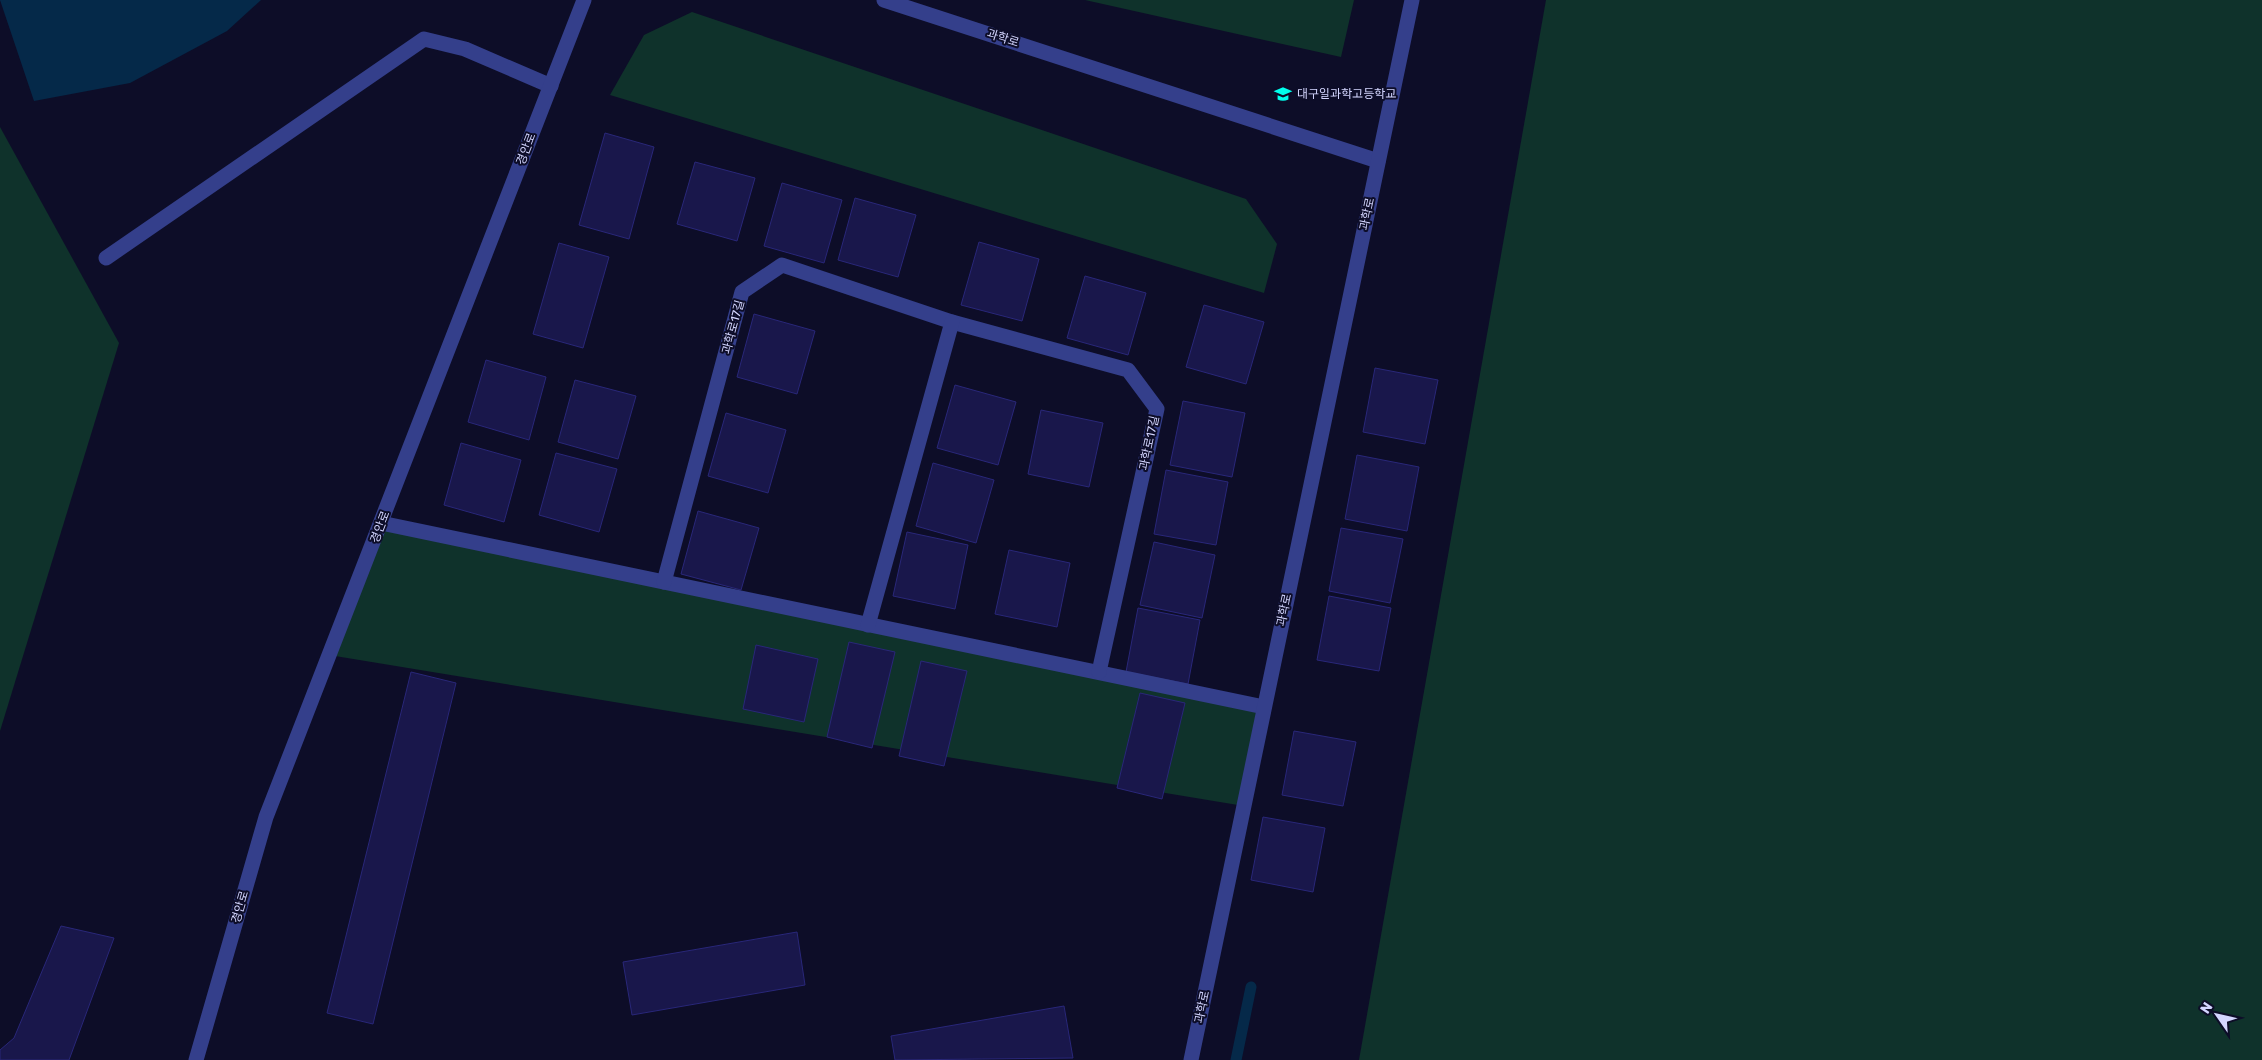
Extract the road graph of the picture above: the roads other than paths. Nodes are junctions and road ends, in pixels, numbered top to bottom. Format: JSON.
{"nodes":[{"id":1,"x":584,"y":0,"type":"edge"},
{"id":2,"x":884,"y":0,"type":"edge"},
{"id":3,"x":1412,"y":0,"type":"edge"},
{"id":4,"x":550,"y":86,"type":"junction"},
{"id":5,"x":1378,"y":161,"type":"junction"},
{"id":6,"x":106,"y":258,"type":"dead end"},
{"id":7,"x":952,"y":322,"type":"junction"},
{"id":8,"x":381,"y":523,"type":"junction"},
{"id":9,"x":664,"y":582,"type":"junction"},
{"id":10,"x":868,"y":624,"type":"junction"},
{"id":11,"x":1099,"y":672,"type":"junction"},
{"id":12,"x":1264,"y":707,"type":"junction"},
{"id":13,"x":196,"y":1060,"type":"edge"},
{"id":14,"x":1191,"y":1060,"type":"edge"}],
"edges":[{"from":1,"to":4,"type":"street","name":"경안로"},
{"from":2,"to":5,"type":"street","name":"과학로"},
{"from":3,"to":5,"type":"street","name":"과학로"},
{"from":4,"to":6,"type":"street"},
{"from":4,"to":8,"type":"street","name":"경안로"},
{"from":5,"to":12,"type":"street","name":"과학로"},
{"from":7,"to":9,"type":"street","name":"과학로17길"},
{"from":7,"to":10,"type":"street"},
{"from":7,"to":11,"type":"street","name":"과학로17길"},
{"from":8,"to":9,"type":"street"},
{"from":8,"to":13,"type":"street","name":"경안로"},
{"from":9,"to":10,"type":"street"},
{"from":10,"to":11,"type":"street"},
{"from":11,"to":12,"type":"street"},
{"from":12,"to":14,"type":"street","name":"과학로"}]}
